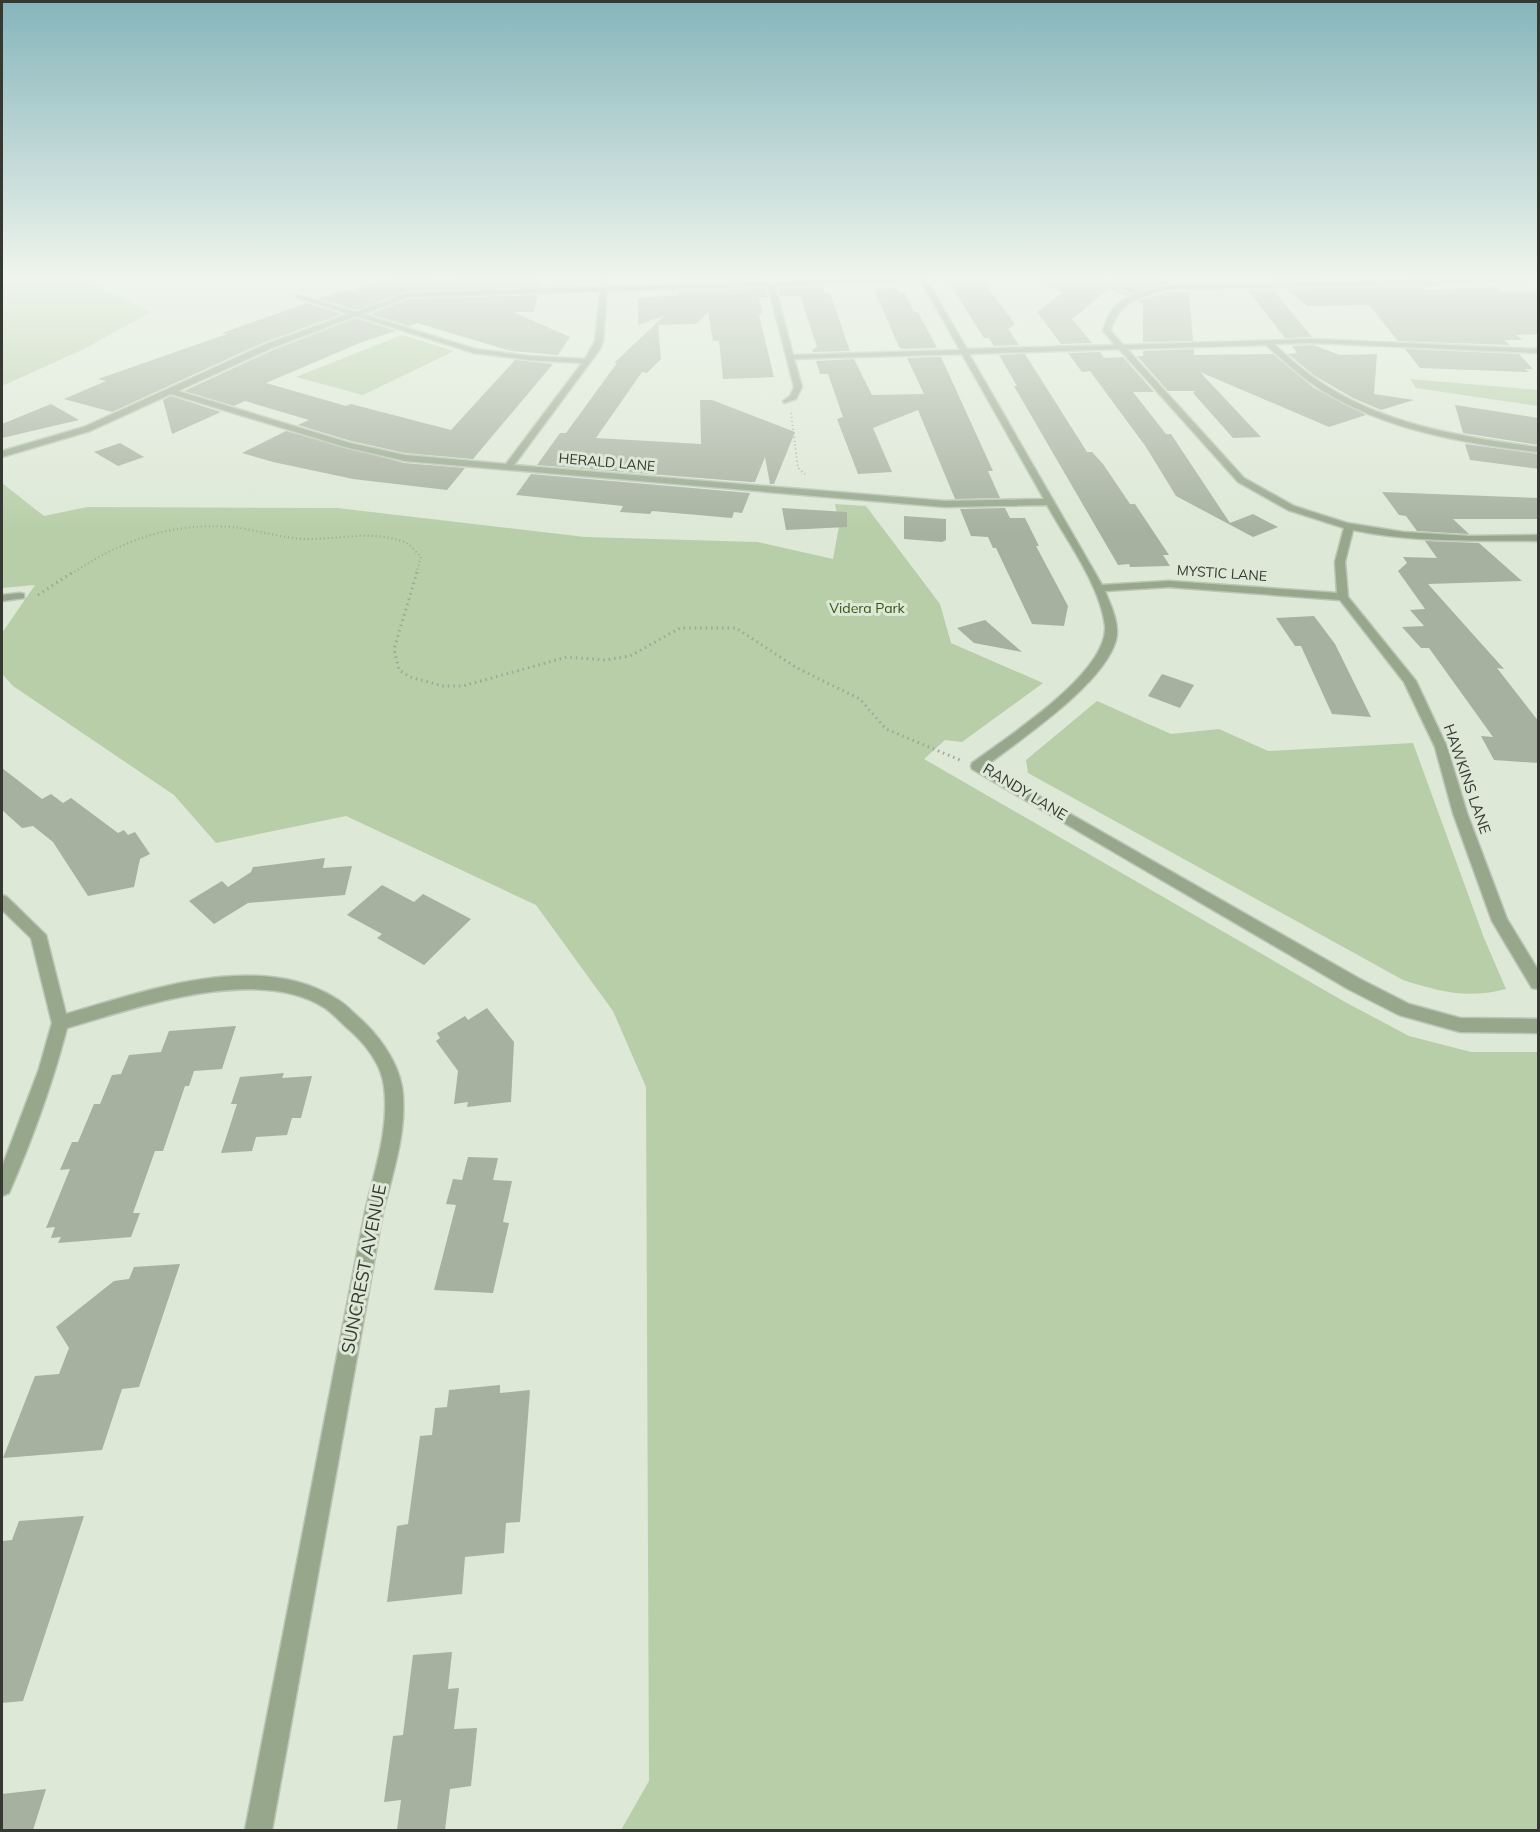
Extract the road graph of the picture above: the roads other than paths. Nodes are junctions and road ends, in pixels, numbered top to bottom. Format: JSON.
{"nodes":[{"id":1,"x":233,"y":362,"type":"edge"},
{"id":2,"x":587,"y":362,"type":"edge"},
{"id":3,"x":791,"y":362,"type":"edge"},
{"id":4,"x":971,"y":362,"type":"edge"},
{"id":5,"x":1134,"y":362,"type":"edge"},
{"id":6,"x":1293,"y":362,"type":"edge"},
{"id":7,"x":171,"y":391,"type":"junction"},
{"id":8,"x":787,"y":401,"type":"road end"},
{"id":9,"x":1539,"y":449,"type":"edge"},
{"id":10,"x":2,"y":454,"type":"edge"},
{"id":11,"x":507,"y":466,"type":"junction"},
{"id":12,"x":1050,"y":502,"type":"junction"},
{"id":13,"x":1349,"y":527,"type":"junction"},
{"id":14,"x":1539,"y":538,"type":"edge"},
{"id":15,"x":1099,"y":588,"type":"junction"},
{"id":16,"x":20,"y":596,"type":"road end"},
{"id":17,"x":1343,"y":597,"type":"junction"},
{"id":18,"x":2,"y":598,"type":"edge"},
{"id":19,"x":2,"y":901,"type":"edge"},
{"id":20,"x":1539,"y":983,"type":"edge"},
{"id":21,"x":60,"y":1023,"type":"junction"},
{"id":22,"x":1539,"y":1026,"type":"edge"},
{"id":23,"x":2,"y":1187,"type":"edge"},
{"id":24,"x":259,"y":1830,"type":"edge"}],
"edges":[{"from":1,"to":7,"type":"street"},
{"from":2,"to":11,"type":"street"},
{"from":3,"to":8,"type":"street"},
{"from":4,"to":12,"type":"street","name":"RANDY LANE"},
{"from":5,"to":13,"type":"street"},
{"from":6,"to":9,"type":"street"},
{"from":7,"to":10,"type":"street"},
{"from":7,"to":11,"type":"street","name":"HERALD LANE"},
{"from":11,"to":12,"type":"street","name":"HERALD LANE"},
{"from":12,"to":15,"type":"street","name":"RANDY LANE"},
{"from":13,"to":14,"type":"street"},
{"from":13,"to":17,"type":"street"},
{"from":15,"to":17,"type":"street","name":"MYSTIC LANE"},
{"from":15,"to":22,"type":"street","name":"RANDY LANE"},
{"from":16,"to":18,"type":"street"},
{"from":17,"to":20,"type":"street","name":"HAWKINS LANE"},
{"from":19,"to":21,"type":"street"},
{"from":21,"to":23,"type":"street"},
{"from":21,"to":24,"type":"street","name":"SUNCREST AVENUE"}]}
